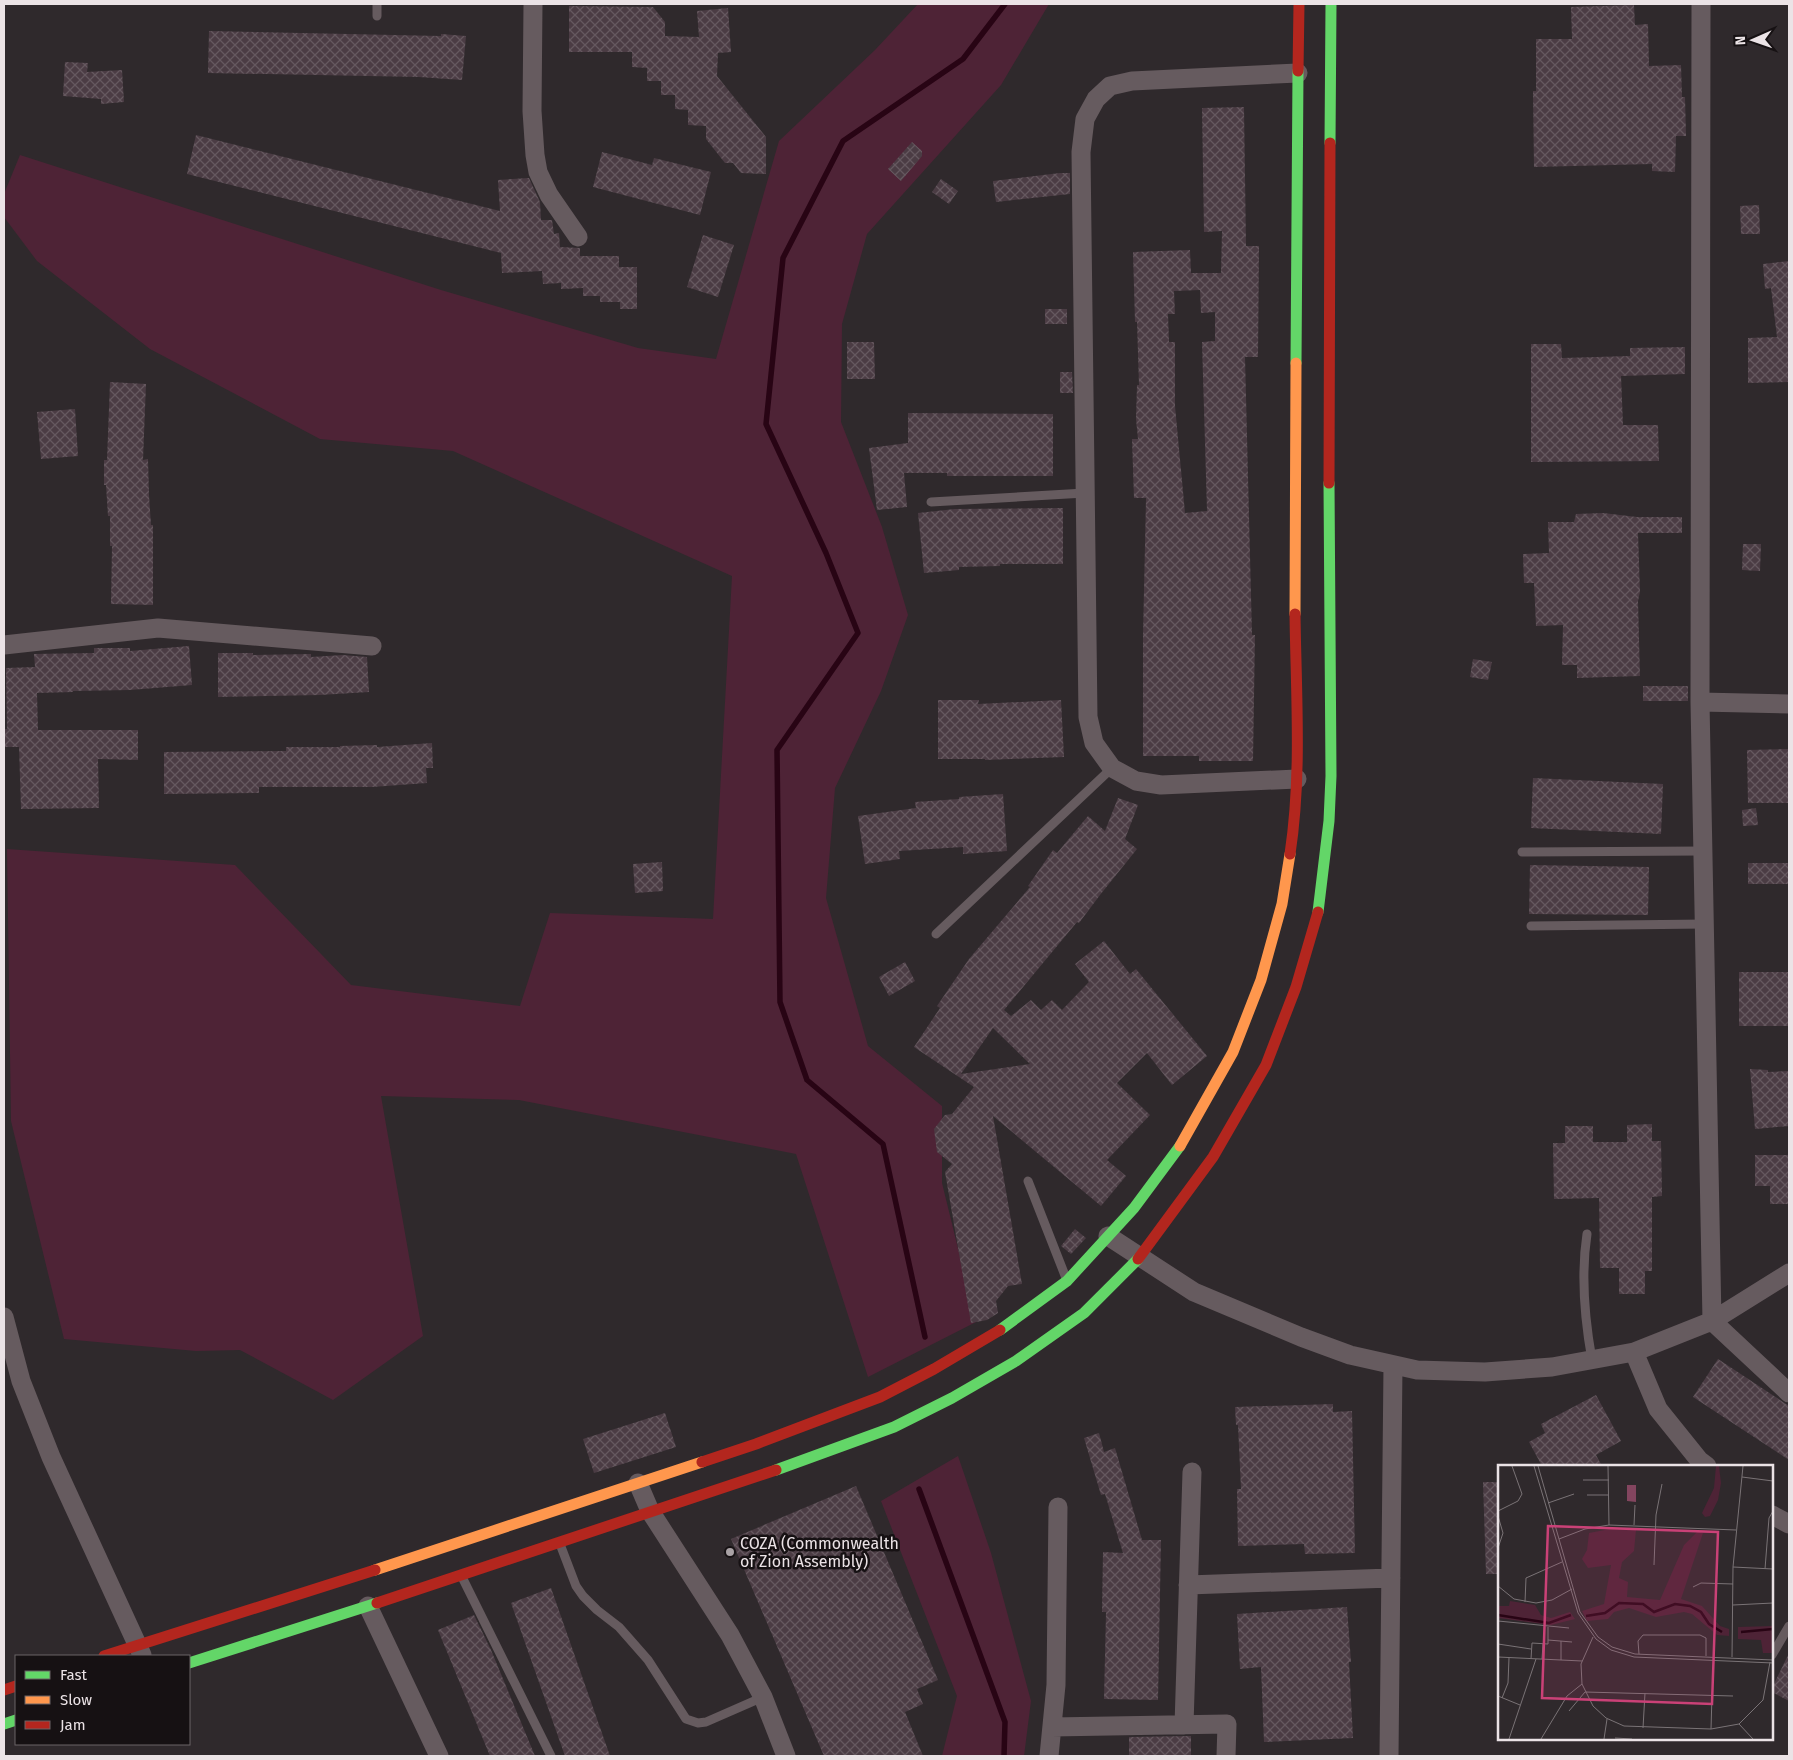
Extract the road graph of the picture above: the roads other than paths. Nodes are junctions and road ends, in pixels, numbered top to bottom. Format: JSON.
{"nodes":[{"id":1,"x":377,"y":4,"type":"edge"},
{"id":2,"x":533,"y":4,"type":"edge"},
{"id":3,"x":1298,"y":4,"type":"edge"},
{"id":4,"x":1331,"y":4,"type":"edge"},
{"id":5,"x":1701,"y":4,"type":"edge"},
{"id":6,"x":377,"y":16,"type":"dead end"},
{"id":7,"x":1298,"y":74,"type":"junction"},
{"id":8,"x":578,"y":237,"type":"dead end"},
{"id":9,"x":1085,"y":493,"type":"junction"},
{"id":10,"x":931,"y":502,"type":"dead end"},
{"id":11,"x":4,"y":645,"type":"edge"},
{"id":12,"x":372,"y":646,"type":"dead end"},
{"id":13,"x":1700,"y":702,"type":"junction"},
{"id":14,"x":1789,"y":704,"type":"edge"},
{"id":15,"x":1112,"y":768,"type":"junction"},
{"id":16,"x":1297,"y":779,"type":"junction"},
{"id":17,"x":1703,"y":851,"type":"junction"},
{"id":18,"x":1522,"y":852,"type":"dead end"},
{"id":19,"x":1704,"y":924,"type":"junction"},
{"id":20,"x":1532,"y":926,"type":"dead end"},
{"id":21,"x":936,"y":934,"type":"dead end"},
{"id":22,"x":1028,"y":1181,"type":"dead end"},
{"id":23,"x":1587,"y":1234,"type":"dead end"},
{"id":24,"x":1108,"y":1236,"type":"junction"},
{"id":25,"x":1139,"y":1258,"type":"junction"},
{"id":26,"x":1789,"y":1273,"type":"edge"},
{"id":27,"x":1067,"y":1280,"type":"junction"},
{"id":28,"x":4,"y":1317,"type":"edge"},
{"id":29,"x":1712,"y":1322,"type":"junction"},
{"id":30,"x":1634,"y":1352,"type":"junction"},
{"id":31,"x":1592,"y":1360,"type":"junction"},
{"id":32,"x":1393,"y":1365,"type":"junction"},
{"id":33,"x":1789,"y":1393,"type":"edge"},
{"id":34,"x":1706,"y":1465,"type":"edge"},
{"id":35,"x":1192,"y":1472,"type":"dead end"},
{"id":36,"x":638,"y":1483,"type":"junction"},
{"id":37,"x":1058,"y":1507,"type":"dead end"},
{"id":38,"x":650,"y":1511,"type":"junction"},
{"id":39,"x":1773,"y":1516,"type":"edge"},
{"id":40,"x":1789,"y":1524,"type":"edge"},
{"id":41,"x":559,"y":1542,"type":"junction"},
{"id":42,"x":462,"y":1575,"type":"junction"},
{"id":43,"x":1391,"y":1578,"type":"junction"},
{"id":44,"x":1188,"y":1585,"type":"junction"},
{"id":45,"x":368,"y":1606,"type":"junction"},
{"id":46,"x":1789,"y":1626,"type":"edge"},
{"id":47,"x":139,"y":1651,"type":"edge"},
{"id":48,"x":1773,"y":1653,"type":"edge"},
{"id":49,"x":111,"y":1655,"type":"edge"},
{"id":50,"x":190,"y":1664,"type":"edge"},
{"id":51,"x":763,"y":1697,"type":"junction"},
{"id":52,"x":1184,"y":1725,"type":"junction"},
{"id":53,"x":1052,"y":1727,"type":"junction"},
{"id":54,"x":439,"y":1756,"type":"edge"},
{"id":55,"x":551,"y":1756,"type":"edge"},
{"id":56,"x":786,"y":1756,"type":"edge"},
{"id":57,"x":1049,"y":1756,"type":"edge"},
{"id":58,"x":1226,"y":1756,"type":"edge"},
{"id":59,"x":1389,"y":1756,"type":"edge"}],
"edges":[{"from":1,"to":6,"type":"lane"},
{"from":2,"to":8,"type":"street"},
{"from":3,"to":7,"type":"street"},
{"from":4,"to":25,"type":"street"},
{"from":5,"to":13,"type":"street"},
{"from":7,"to":9,"type":"street"},
{"from":7,"to":16,"type":"street"},
{"from":9,"to":10,"type":"lane"},
{"from":9,"to":15,"type":"street"},
{"from":11,"to":12,"type":"street"},
{"from":13,"to":14,"type":"street"},
{"from":13,"to":17,"type":"street"},
{"from":15,"to":16,"type":"street"},
{"from":15,"to":21,"type":"lane"},
{"from":16,"to":24,"type":"street"},
{"from":17,"to":18,"type":"lane"},
{"from":17,"to":19,"type":"street"},
{"from":19,"to":20,"type":"lane"},
{"from":19,"to":29,"type":"street"},
{"from":22,"to":27,"type":"lane"},
{"from":23,"to":31,"type":"lane"},
{"from":24,"to":25,"type":"street"},
{"from":24,"to":27,"type":"street"},
{"from":25,"to":32,"type":"street"},
{"from":25,"to":38,"type":"street"},
{"from":26,"to":29,"type":"street"},
{"from":27,"to":36,"type":"street"},
{"from":28,"to":47,"type":"street"},
{"from":29,"to":30,"type":"street"},
{"from":29,"to":33,"type":"street"},
{"from":30,"to":31,"type":"street"},
{"from":30,"to":34,"type":"street"},
{"from":31,"to":32,"type":"street"},
{"from":32,"to":43,"type":"street"},
{"from":35,"to":44,"type":"street"},
{"from":36,"to":38,"type":"street"},
{"from":36,"to":47,"type":"street"},
{"from":37,"to":53,"type":"street"},
{"from":38,"to":41,"type":"street"},
{"from":38,"to":51,"type":"street"},
{"from":39,"to":40,"type":"street"},
{"from":41,"to":42,"type":"street"},
{"from":41,"to":51,"type":"lane"},
{"from":42,"to":45,"type":"street"},
{"from":42,"to":55,"type":"lane"},
{"from":43,"to":44,"type":"street"},
{"from":43,"to":59,"type":"street"},
{"from":44,"to":52,"type":"street"},
{"from":45,"to":50,"type":"street"},
{"from":45,"to":54,"type":"street"},
{"from":46,"to":48,"type":"lane"},
{"from":47,"to":49,"type":"street"},
{"from":51,"to":56,"type":"street"},
{"from":52,"to":53,"type":"street"},
{"from":52,"to":58,"type":"street"},
{"from":53,"to":57,"type":"street"}]}
